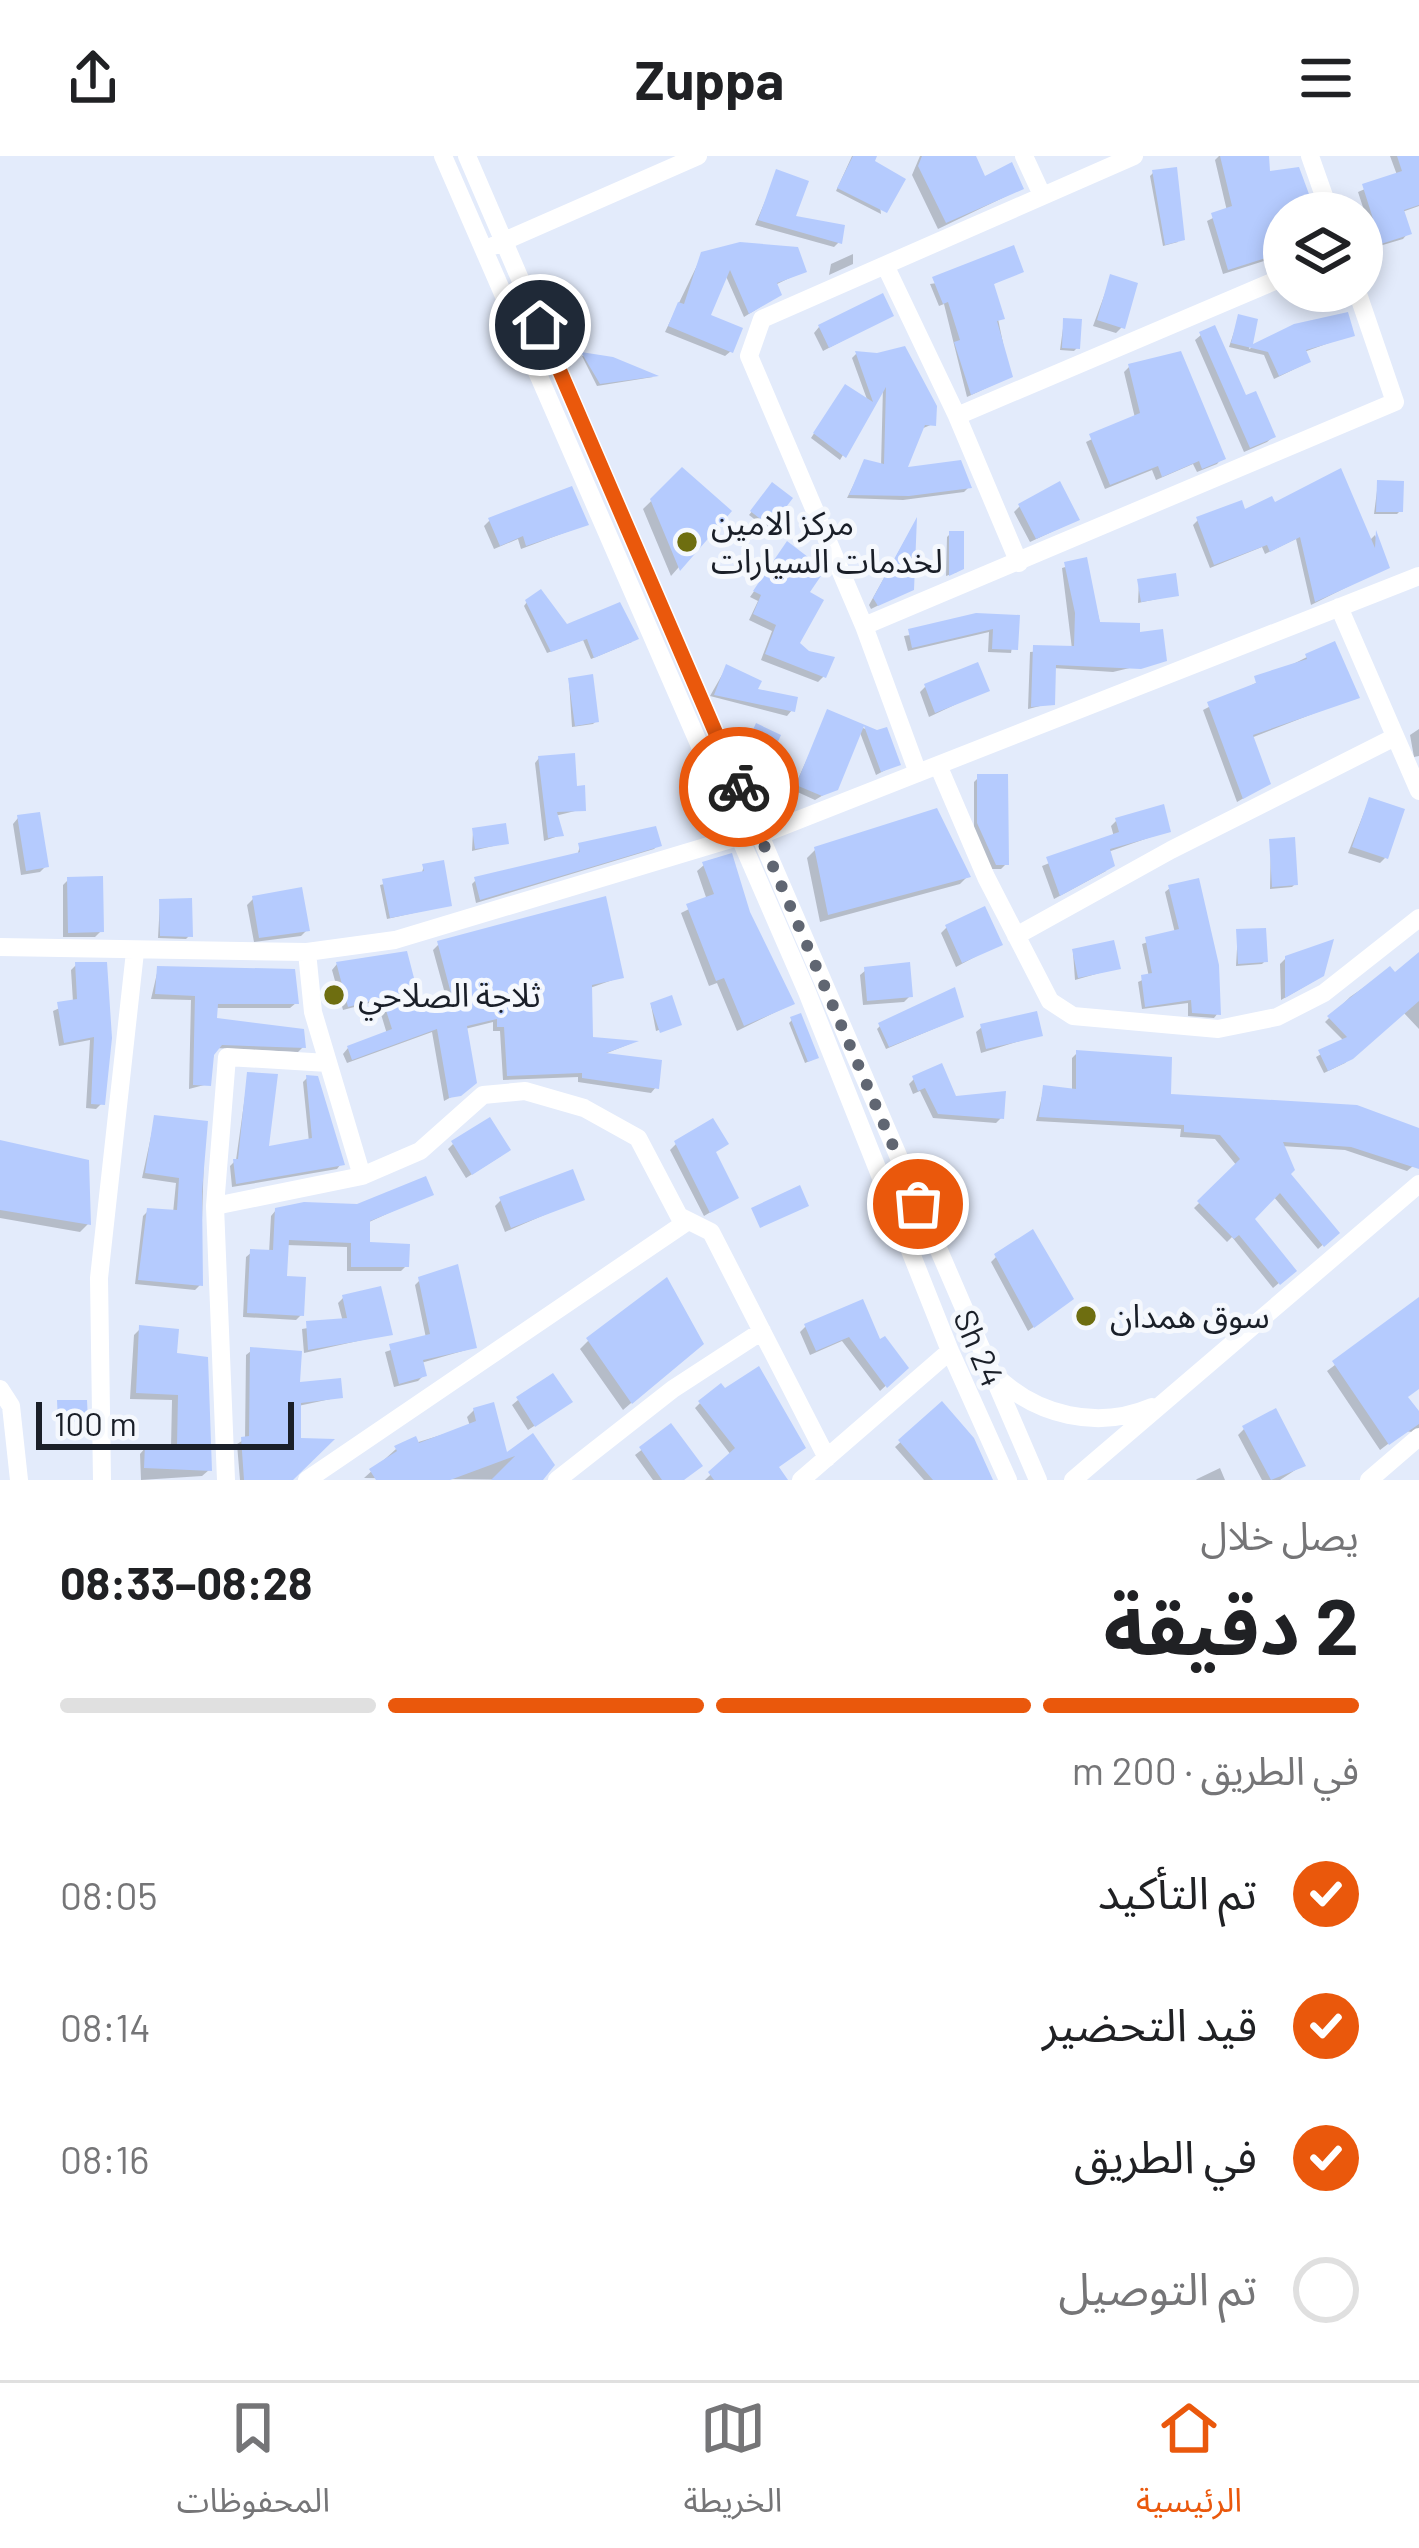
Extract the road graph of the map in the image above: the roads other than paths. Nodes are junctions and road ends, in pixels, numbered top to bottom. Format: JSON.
{"nodes":[{"id":1,"x":442,"y":156,"type":"edge"},
{"id":2,"x":467,"y":156,"type":"edge"},
{"id":3,"x":698,"y":156,"type":"edge"},
{"id":4,"x":1024,"y":156,"type":"edge"},
{"id":5,"x":1134,"y":156,"type":"edge"},
{"id":6,"x":1310,"y":156,"type":"edge"},
{"id":7,"x":1323,"y":192,"type":"edge"},
{"id":8,"x":1042,"y":195,"type":"junction"},
{"id":9,"x":504,"y":240,"type":"junction"},
{"id":10,"x":484,"y":251,"type":"junction"},
{"id":11,"x":885,"y":265,"type":"junction"},
{"id":12,"x":1263,"y":286,"type":"edge"},
{"id":13,"x":1364,"y":312,"type":"edge"},
{"id":14,"x":957,"y":416,"type":"junction"},
{"id":15,"x":1019,"y":563,"type":"junction"},
{"id":16,"x":1419,"y":576,"type":"edge"},
{"id":17,"x":1339,"y":608,"type":"junction"},
{"id":18,"x":864,"y":626,"type":"junction"},
{"id":19,"x":1395,"y":737,"type":"junction"},
{"id":20,"x":938,"y":765,"type":"junction"},
{"id":21,"x":918,"y":773,"type":"junction"},
{"id":22,"x":1419,"y":791,"type":"edge"},
{"id":23,"x":760,"y":835,"type":"junction"},
{"id":24,"x":738,"y":837,"type":"junction"},
{"id":25,"x":1419,"y":918,"type":"edge"},
{"id":26,"x":1016,"y":937,"type":"junction"},
{"id":27,"x":0,"y":946,"type":"edge"},
{"id":28,"x":135,"y":952,"type":"junction"},
{"id":29,"x":307,"y":952,"type":"junction"},
{"id":30,"x":328,"y":1064,"type":"junction"},
{"id":31,"x":362,"y":1176,"type":"junction"},
{"id":32,"x":1416,"y":1188,"type":"edge"},
{"id":33,"x":215,"y":1206,"type":"junction"},
{"id":34,"x":688,"y":1221,"type":"junction"},
{"id":35,"x":762,"y":1331,"type":"junction"},
{"id":36,"x":950,"y":1351,"type":"junction"},
{"id":37,"x":988,"y":1368,"type":"junction"},
{"id":38,"x":0,"y":1388,"type":"edge"},
{"id":39,"x":1162,"y":1403,"type":"junction"},
{"id":40,"x":1419,"y":1437,"type":"edge"},
{"id":41,"x":827,"y":1458,"type":"junction"},
{"id":42,"x":19,"y":1480,"type":"edge"},
{"id":43,"x":102,"y":1480,"type":"edge"},
{"id":44,"x":226,"y":1480,"type":"edge"},
{"id":45,"x":307,"y":1480,"type":"edge"},
{"id":46,"x":557,"y":1480,"type":"edge"},
{"id":47,"x":801,"y":1480,"type":"edge"},
{"id":48,"x":1008,"y":1480,"type":"edge"},
{"id":49,"x":1038,"y":1480,"type":"edge"},
{"id":50,"x":1073,"y":1480,"type":"edge"},
{"id":51,"x":1369,"y":1480,"type":"edge"}],
"edges":[{"from":1,"to":10,"type":"street","name":"Sh 24"},
{"from":2,"to":9,"type":"street","name":"Sh 24"},
{"from":3,"to":9,"type":"street"},
{"from":4,"to":8,"type":"street"},
{"from":5,"to":8,"type":"street"},
{"from":6,"to":7,"type":"street"},
{"from":8,"to":11,"type":"street"},
{"from":9,"to":10,"type":"street"},
{"from":9,"to":23,"type":"street","name":"Sh 24"},
{"from":10,"to":24,"type":"street","name":"Sh 24"},
{"from":11,"to":14,"type":"street"},
{"from":11,"to":18,"type":"street"},
{"from":12,"to":14,"type":"street"},
{"from":13,"to":15,"type":"street"},
{"from":14,"to":15,"type":"street"},
{"from":15,"to":18,"type":"street"},
{"from":16,"to":17,"type":"street"},
{"from":17,"to":19,"type":"street"},
{"from":17,"to":20,"type":"street"},
{"from":18,"to":21,"type":"street"},
{"from":19,"to":22,"type":"street"},
{"from":19,"to":26,"type":"street"},
{"from":20,"to":21,"type":"street"},
{"from":20,"to":26,"type":"street"},
{"from":21,"to":23,"type":"street"},
{"from":23,"to":37,"type":"street","name":"Sh 24"},
{"from":24,"to":29,"type":"street"},
{"from":24,"to":36,"type":"street","name":"Sh 24"},
{"from":25,"to":26,"type":"street"},
{"from":27,"to":28,"type":"street"},
{"from":28,"to":29,"type":"street"},
{"from":28,"to":43,"type":"street"},
{"from":29,"to":30,"type":"street"},
{"from":30,"to":31,"type":"street"},
{"from":30,"to":33,"type":"street"},
{"from":31,"to":33,"type":"street"},
{"from":31,"to":34,"type":"street"},
{"from":32,"to":39,"type":"street"},
{"from":33,"to":44,"type":"street"},
{"from":34,"to":35,"type":"street"},
{"from":34,"to":45,"type":"street"},
{"from":35,"to":41,"type":"street"},
{"from":35,"to":46,"type":"street"},
{"from":36,"to":41,"type":"street"},
{"from":36,"to":48,"type":"street","name":"Sh 24"},
{"from":37,"to":39,"type":"street"},
{"from":37,"to":49,"type":"street","name":"Sh 24"},
{"from":38,"to":42,"type":"street"},
{"from":39,"to":50,"type":"street"},
{"from":40,"to":51,"type":"street"},
{"from":41,"to":47,"type":"street"}]}
